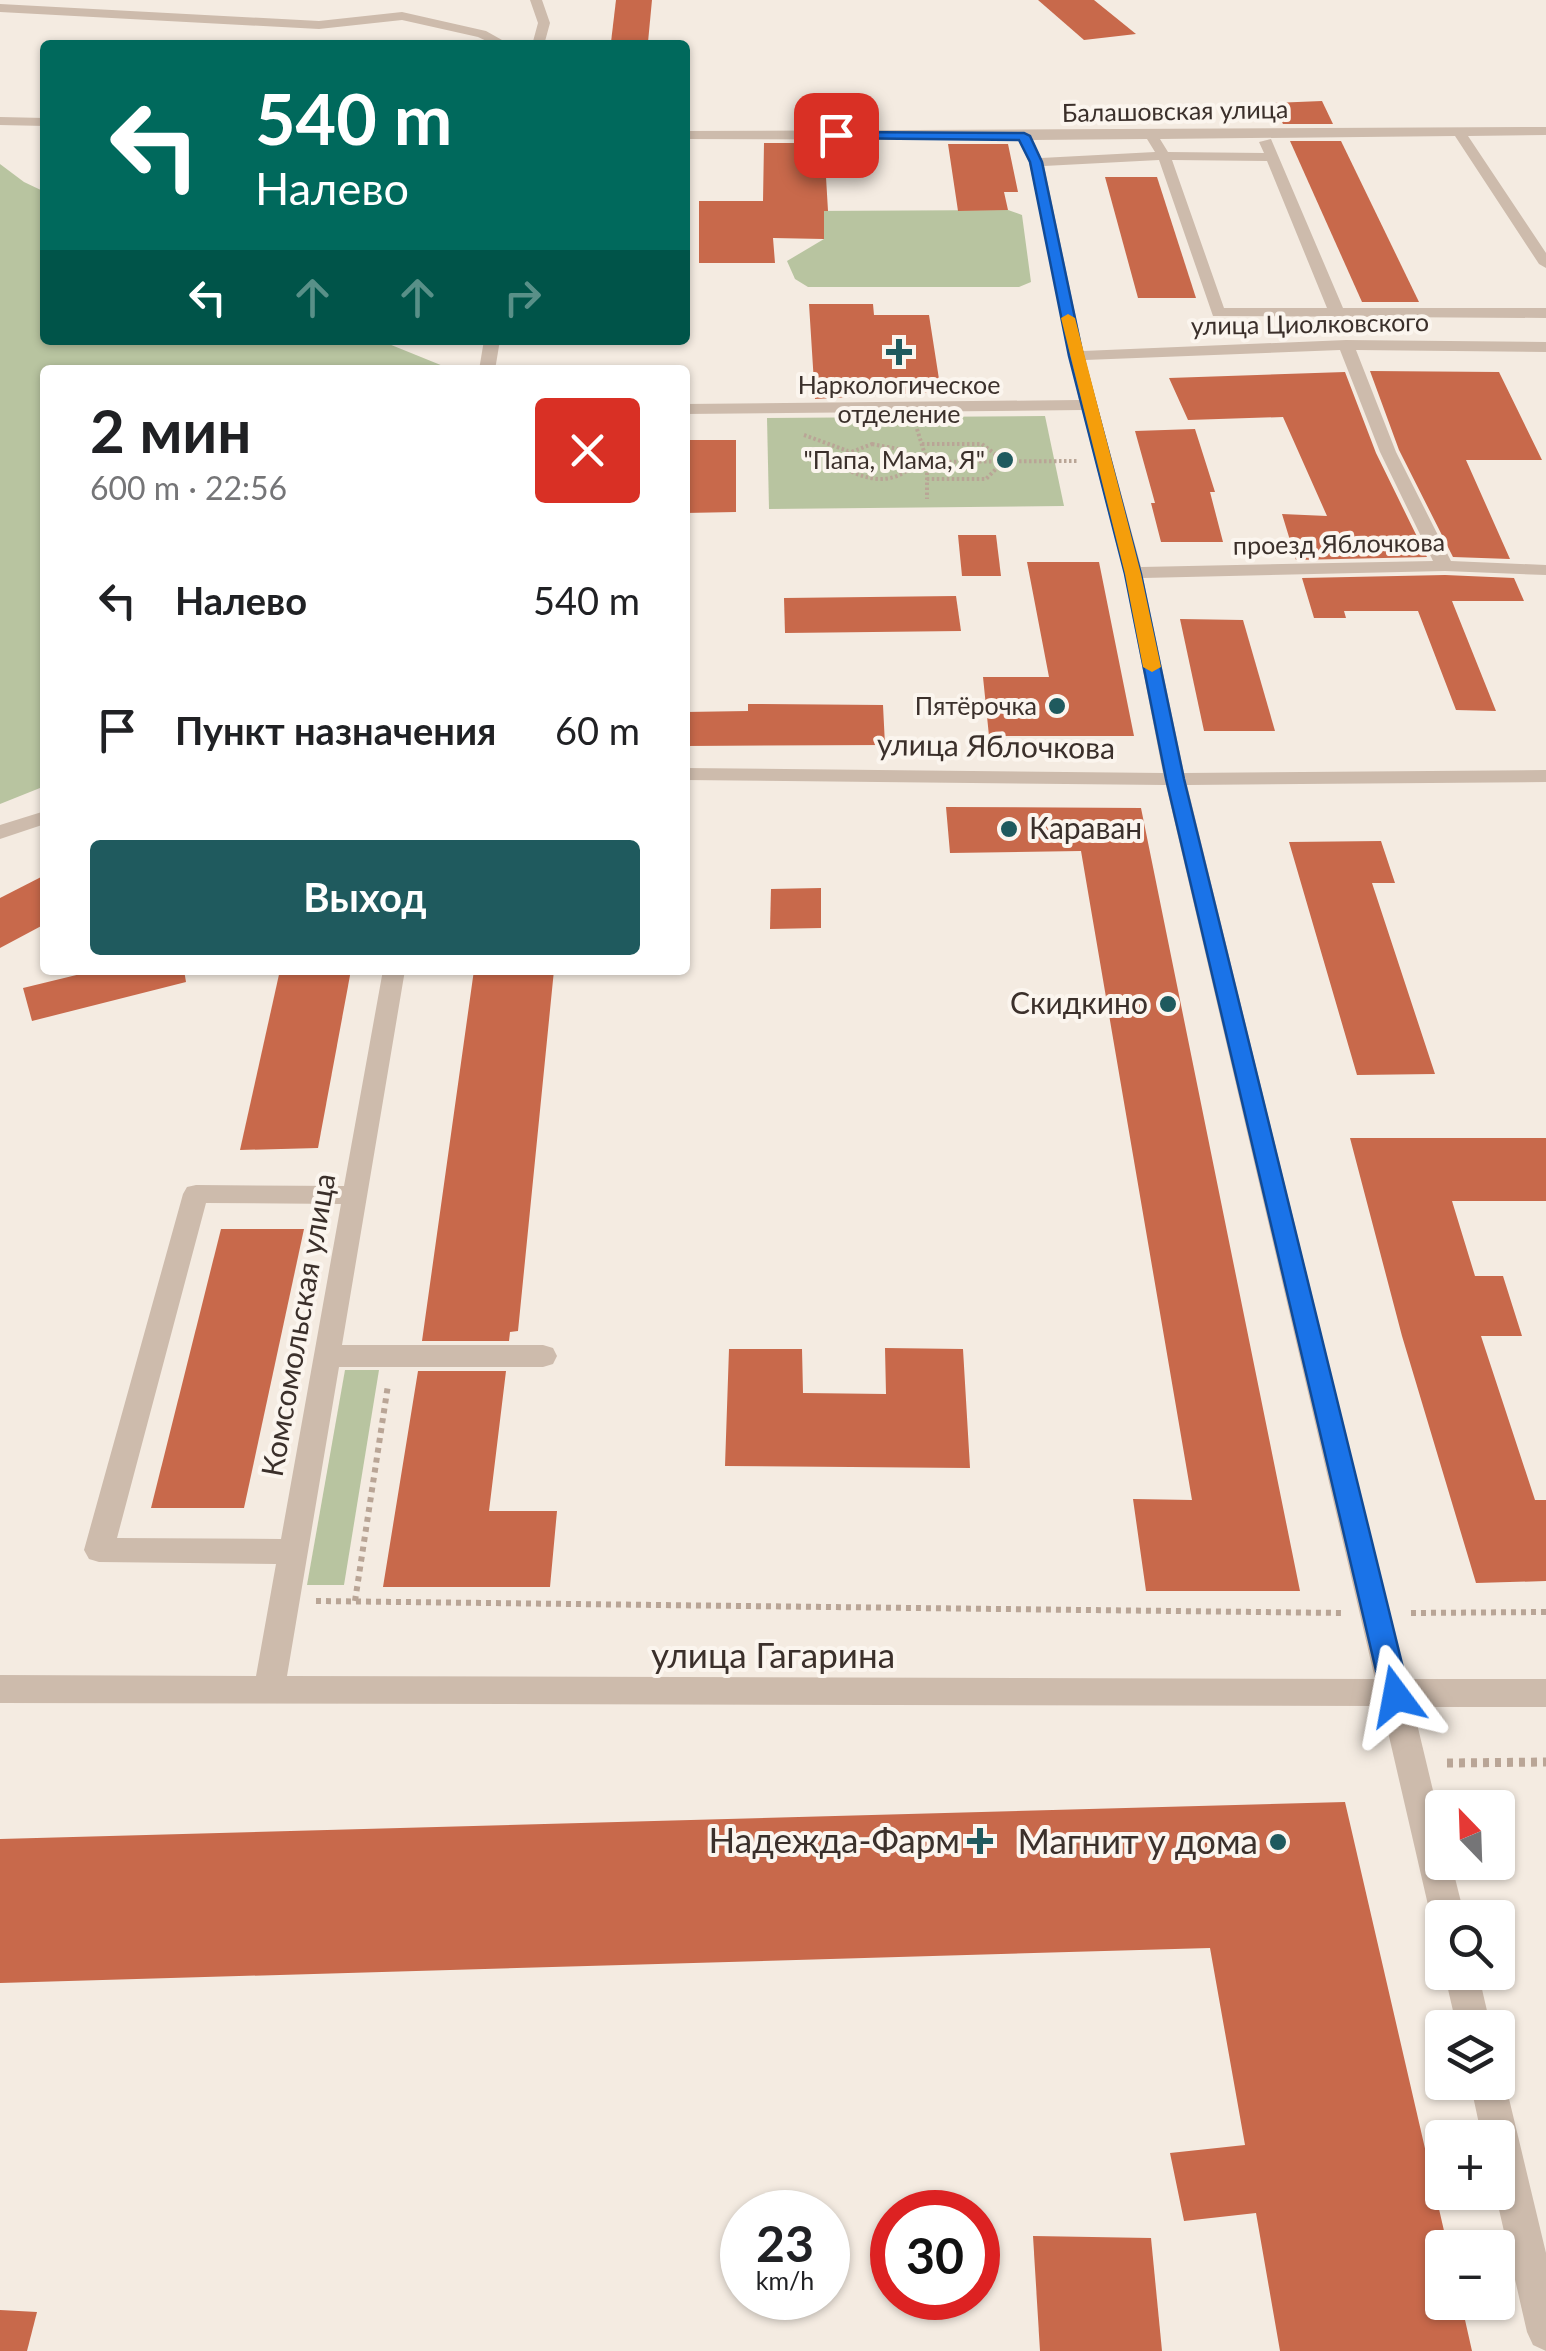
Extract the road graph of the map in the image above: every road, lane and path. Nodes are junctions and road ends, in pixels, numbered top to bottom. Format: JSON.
{"nodes":[{"id":1,"x":395,"y":0,"type":"edge"},
{"id":2,"x":536,"y":0,"type":"edge"},
{"id":3,"x":0,"y":8,"type":"edge"},
{"id":4,"x":402,"y":16,"type":"junction"},
{"id":5,"x":495,"y":40,"type":"edge"},
{"id":6,"x":539,"y":40,"type":"edge"},
{"id":7,"x":0,"y":121,"type":"edge"},
{"id":8,"x":40,"y":122,"type":"edge"},
{"id":9,"x":1546,"y":130,"type":"edge"},
{"id":10,"x":1263,"y":132,"type":"junction"},
{"id":11,"x":1458,"y":132,"type":"junction"},
{"id":12,"x":1151,"y":134,"type":"junction"},
{"id":13,"x":690,"y":135,"type":"edge"},
{"id":14,"x":1024,"y":136,"type":"junction"},
{"id":15,"x":1164,"y":156,"type":"junction"},
{"id":16,"x":1270,"y":156,"type":"junction"},
{"id":17,"x":1036,"y":162,"type":"junction"},
{"id":18,"x":1546,"y":264,"type":"edge"},
{"id":19,"x":1337,"y":313,"type":"junction"},
{"id":20,"x":1546,"y":314,"type":"edge"},
{"id":21,"x":1346,"y":345,"type":"junction"},
{"id":22,"x":1546,"y":347,"type":"edge"},
{"id":23,"x":1076,"y":356,"type":"junction"},
{"id":24,"x":1089,"y":405,"type":"junction"},
{"id":25,"x":690,"y":409,"type":"edge"},
{"id":26,"x":917,"y":428,"type":"dead end"},
{"id":27,"x":922,"y":444,"type":"junction"},
{"id":28,"x":1004,"y":461,"type":"junction"},
{"id":29,"x":1104,"y":461,"type":"junction"},
{"id":30,"x":914,"y":462,"type":"junction"},
{"id":31,"x":927,"y":462,"type":"junction"},
{"id":32,"x":926,"y":480,"type":"junction"},
{"id":33,"x":927,"y":499,"type":"dead end"},
{"id":34,"x":1445,"y":566,"type":"junction"},
{"id":35,"x":1546,"y":570,"type":"edge"},
{"id":36,"x":1133,"y":574,"type":"junction"},
{"id":37,"x":690,"y":774,"type":"edge"},
{"id":38,"x":1546,"y":776,"type":"edge"},
{"id":39,"x":1175,"y":779,"type":"junction"},
{"id":40,"x":40,"y":820,"type":"edge"},
{"id":41,"x":0,"y":832,"type":"edge"},
{"id":42,"x":393,"y":975,"type":"edge"},
{"id":43,"x":355,"y":1195,"type":"junction"},
{"id":44,"x":327,"y":1356,"type":"junction"},
{"id":45,"x":392,"y":1356,"type":"junction"},
{"id":46,"x":543,"y":1356,"type":"dead end"},
{"id":47,"x":293,"y":1552,"type":"junction"},
{"id":48,"x":284,"y":1600,"type":"junction"},
{"id":49,"x":355,"y":1602,"type":"junction"},
{"id":50,"x":1546,"y":1612,"type":"edge"},
{"id":51,"x":1376,"y":1614,"type":"junction"},
{"id":52,"x":0,"y":1689,"type":"edge"},
{"id":53,"x":268,"y":1692,"type":"junction"},
{"id":54,"x":1546,"y":1693,"type":"edge"},
{"id":55,"x":1396,"y":1696,"type":"junction"},
{"id":56,"x":1546,"y":1762,"type":"edge"},
{"id":57,"x":1412,"y":1764,"type":"junction"},
{"id":58,"x":1444,"y":1900,"type":"edge"},
{"id":59,"x":1491,"y":2100,"type":"edge"},
{"id":60,"x":1546,"y":2332,"type":"edge"}],
"edges":[{"from":1,"to":4,"type":"street"},
{"from":2,"to":6,"type":"street"},
{"from":3,"to":4,"type":"street"},
{"from":4,"to":5,"type":"street"},
{"from":7,"to":8,"type":"street"},
{"from":9,"to":11,"type":"street","name":"Балашовская улица"},
{"from":10,"to":11,"type":"street","name":"Балашовская улица"},
{"from":10,"to":12,"type":"street","name":"Балашовская улица"},
{"from":10,"to":16,"type":"street"},
{"from":11,"to":18,"type":"street"},
{"from":12,"to":14,"type":"street","name":"Балашовская улица"},
{"from":12,"to":15,"type":"street"},
{"from":13,"to":14,"type":"street","name":"Балашовская улица"},
{"from":14,"to":17,"type":"street"},
{"from":15,"to":16,"type":"street"},
{"from":15,"to":17,"type":"street"},
{"from":15,"to":19,"type":"street"},
{"from":16,"to":19,"type":"street"},
{"from":17,"to":23,"type":"street"},
{"from":19,"to":20,"type":"street"},
{"from":21,"to":22,"type":"street","name":"улица Циолковского"},
{"from":21,"to":23,"type":"street","name":"улица Циолковского"},
{"from":21,"to":34,"type":"street"},
{"from":23,"to":24,"type":"street"},
{"from":24,"to":25,"type":"street"},
{"from":24,"to":29,"type":"street"},
{"from":26,"to":27,"type":"path"},
{"from":27,"to":28,"type":"path"},
{"from":27,"to":31,"type":"path"},
{"from":28,"to":29,"type":"path"},
{"from":28,"to":31,"type":"path"},
{"from":28,"to":32,"type":"path"},
{"from":29,"to":36,"type":"street"},
{"from":30,"to":30,"type":"path"},
{"from":30,"to":31,"type":"path"},
{"from":31,"to":32,"type":"path"},
{"from":32,"to":33,"type":"path"},
{"from":34,"to":35,"type":"street","name":"проезд Яблочкова"},
{"from":34,"to":36,"type":"street","name":"проезд Яблочкова"},
{"from":36,"to":39,"type":"street"},
{"from":37,"to":39,"type":"street","name":"улица Яблочкова"},
{"from":38,"to":39,"type":"street","name":"улица Яблочкова"},
{"from":39,"to":51,"type":"street"},
{"from":40,"to":41,"type":"street"},
{"from":42,"to":43,"type":"street","name":"Комсомольская улица"},
{"from":43,"to":44,"type":"street","name":"Комсомольская улица"},
{"from":43,"to":47,"type":"street"},
{"from":44,"to":45,"type":"street"},
{"from":44,"to":47,"type":"street","name":"Комсомольская улица"},
{"from":45,"to":46,"type":"street"},
{"from":45,"to":49,"type":"path"},
{"from":47,"to":48,"type":"street","name":"Комсомольская улица"},
{"from":48,"to":49,"type":"path"},
{"from":48,"to":53,"type":"street","name":"Комсомольская улица"},
{"from":49,"to":51,"type":"path"},
{"from":50,"to":51,"type":"path"},
{"from":51,"to":55,"type":"street"},
{"from":52,"to":53,"type":"street","name":"улица Гагарина"},
{"from":53,"to":55,"type":"street","name":"улица Гагарина"},
{"from":54,"to":55,"type":"street","name":"улица Гагарина"},
{"from":55,"to":57,"type":"street"},
{"from":56,"to":57,"type":"path"},
{"from":57,"to":58,"type":"street"},
{"from":59,"to":60,"type":"street"}]}
